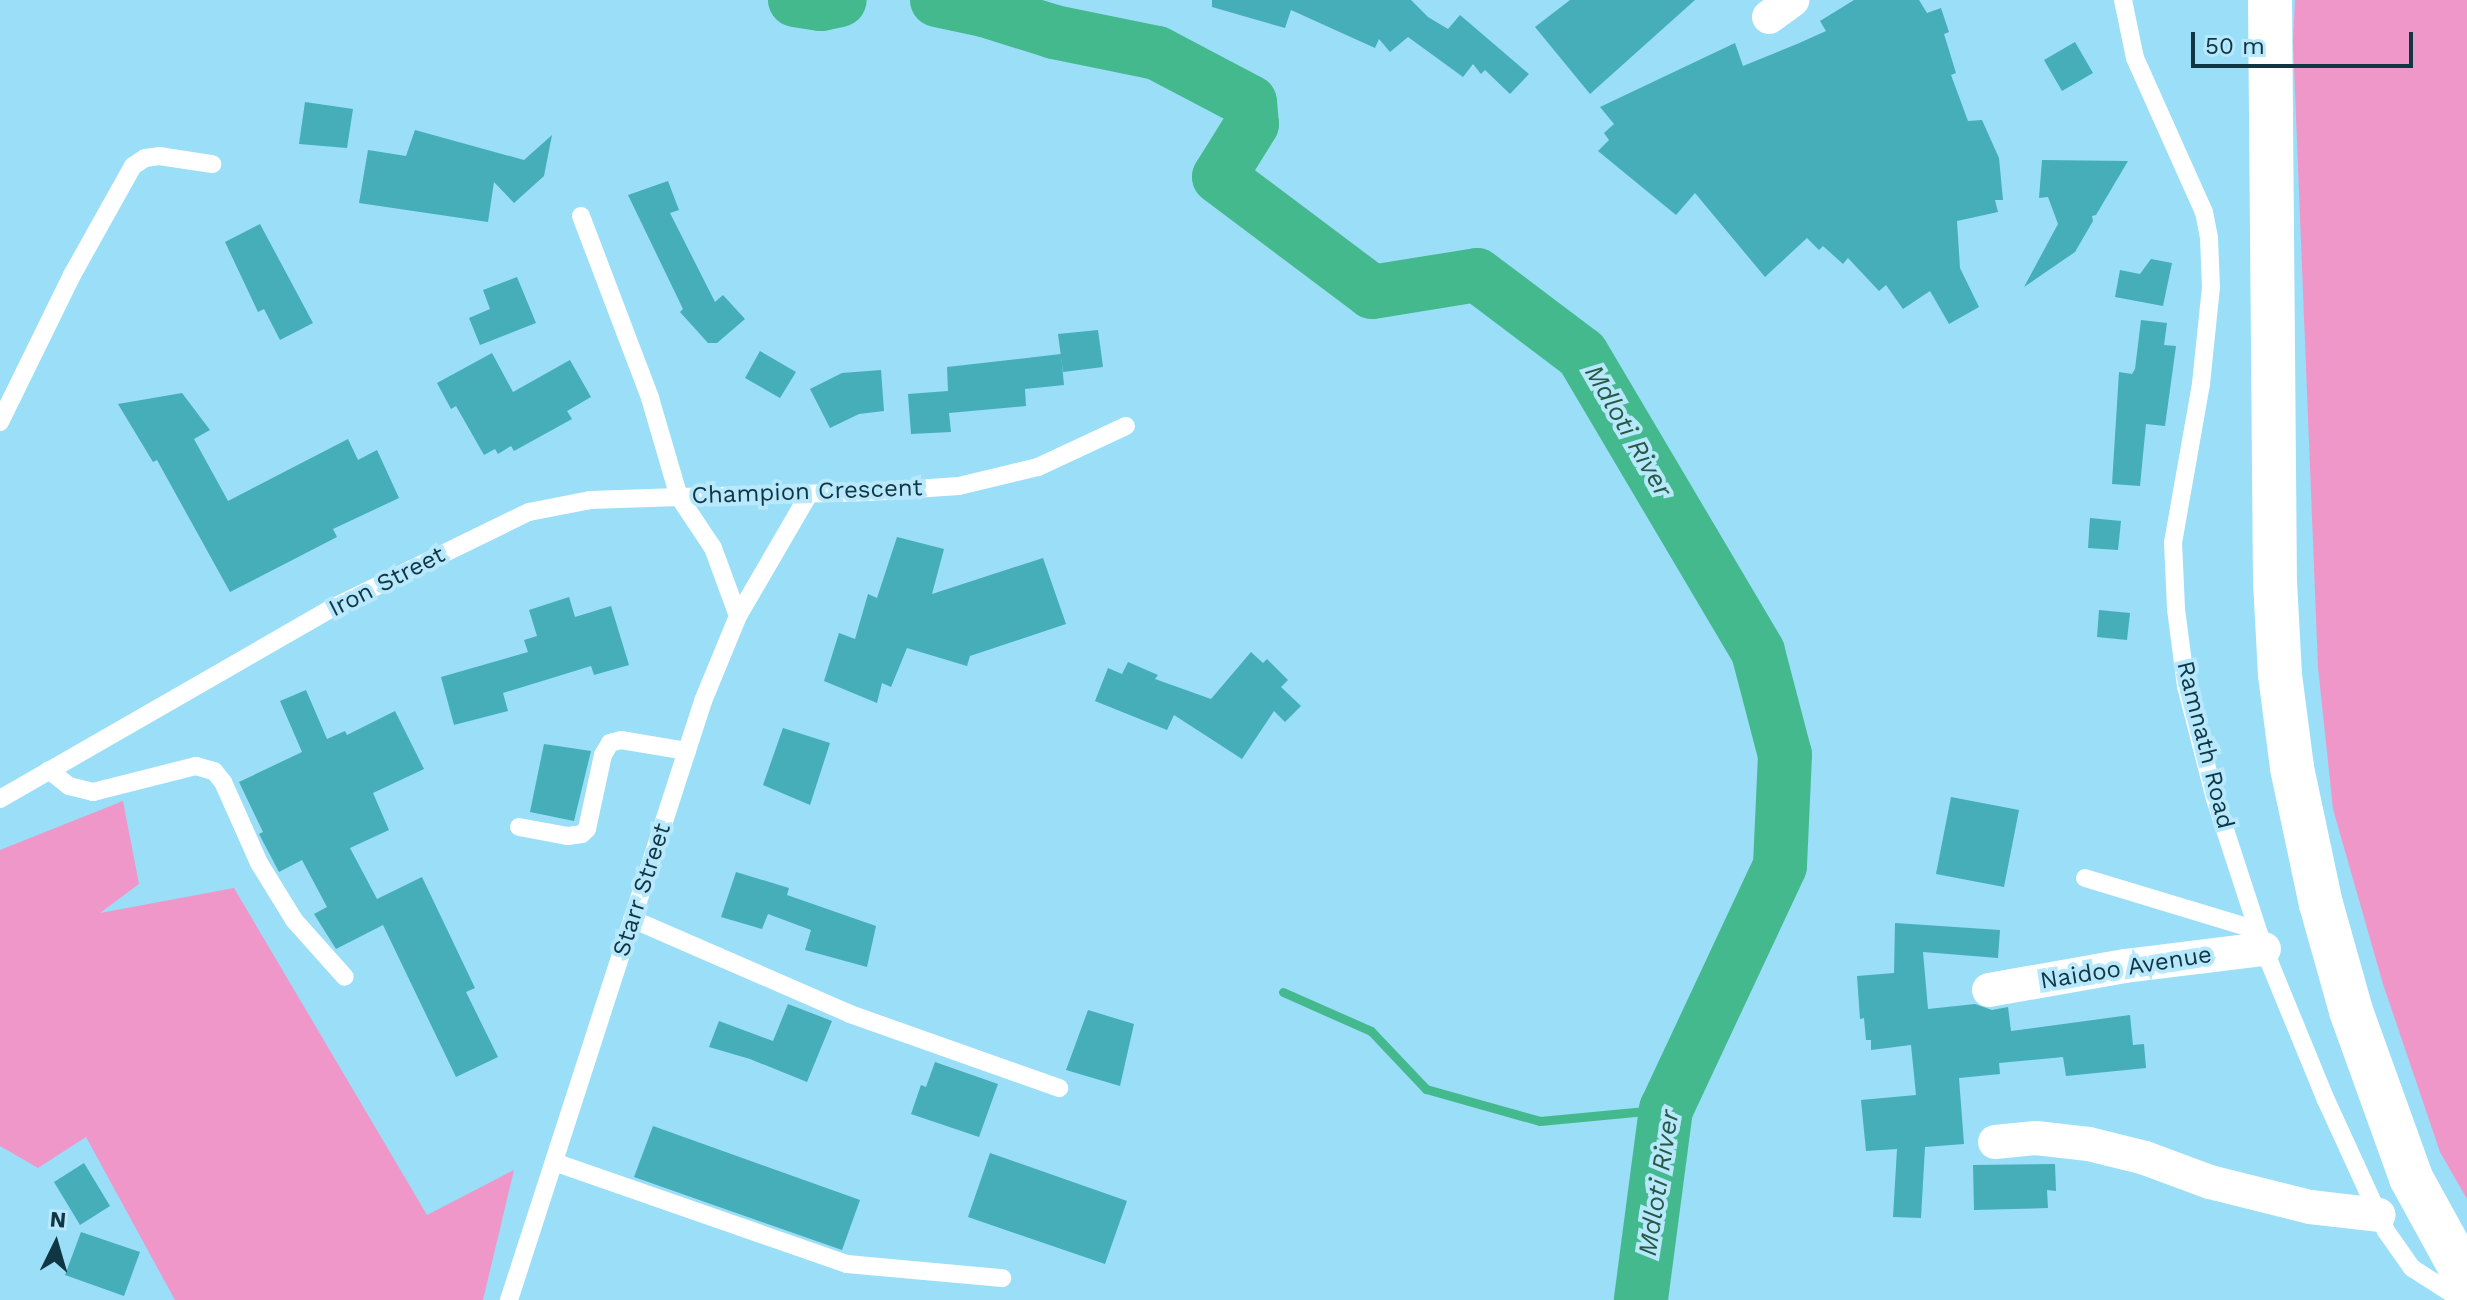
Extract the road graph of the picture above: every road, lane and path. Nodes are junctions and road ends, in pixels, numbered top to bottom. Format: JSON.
{"nodes":[{"id":1,"x":2123,"y":0,"type":"edge"},
{"id":2,"x":2270,"y":0,"type":"edge"},
{"id":3,"x":212,"y":164,"type":"dead end"},
{"id":4,"x":581,"y":216,"type":"dead end"},
{"id":5,"x":0,"y":422,"type":"edge"},
{"id":6,"x":1126,"y":426,"type":"dead end"},
{"id":7,"x":809,"y":494,"type":"junction"},
{"id":8,"x":679,"y":497,"type":"junction"},
{"id":9,"x":738,"y":616,"type":"junction"},
{"id":10,"x":687,"y":751,"type":"junction"},
{"id":11,"x":49,"y":770,"type":"junction"},
{"id":12,"x":2,"y":794,"type":"edge"},
{"id":13,"x":519,"y":827,"type":"dead end"},
{"id":14,"x":2085,"y":878,"type":"dead end"},
{"id":15,"x":632,"y":919,"type":"junction"},
{"id":16,"x":2260,"y":940,"type":"junction"},
{"id":17,"x":345,"y":977,"type":"dead end"},
{"id":18,"x":1989,"y":990,"type":"dead end"},
{"id":19,"x":1059,"y":1088,"type":"dead end"},
{"id":20,"x":1995,"y":1142,"type":"dead end"},
{"id":21,"x":554,"y":1162,"type":"junction"},
{"id":22,"x":2379,"y":1215,"type":"junction"},
{"id":23,"x":1002,"y":1278,"type":"dead end"},
{"id":24,"x":2467,"y":1280,"type":"edge"},
{"id":25,"x":509,"y":1300,"type":"edge"},
{"id":26,"x":2462,"y":1300,"type":"edge"}],
"edges":[{"from":1,"to":16,"type":"lane","name":"Ramnath Road"},
{"from":2,"to":24,"type":"street"},
{"from":3,"to":5,"type":"lane"},
{"from":4,"to":8,"type":"lane","name":"Champion Crescent"},
{"from":6,"to":7,"type":"lane","name":"Champion Crescent"},
{"from":7,"to":8,"type":"lane","name":"Champion Crescent"},
{"from":7,"to":9,"type":"lane","name":"Starr Street"},
{"from":8,"to":9,"type":"lane"},
{"from":8,"to":11,"type":"lane","name":"Iron Street"},
{"from":9,"to":10,"type":"lane","name":"Starr Street"},
{"from":10,"to":13,"type":"lane"},
{"from":10,"to":15,"type":"lane","name":"Starr Street"},
{"from":11,"to":12,"type":"lane","name":"Iron Street"},
{"from":11,"to":17,"type":"lane"},
{"from":14,"to":16,"type":"lane"},
{"from":15,"to":19,"type":"lane"},
{"from":15,"to":21,"type":"lane","name":"Starr Street"},
{"from":16,"to":18,"type":"street","name":"Naidoo Avenue"},
{"from":16,"to":22,"type":"lane","name":"Ramnath Road"},
{"from":20,"to":22,"type":"street"},
{"from":21,"to":23,"type":"lane"},
{"from":21,"to":25,"type":"lane","name":"Starr Street"},
{"from":22,"to":26,"type":"lane","name":"Ramnath Road"}]}
